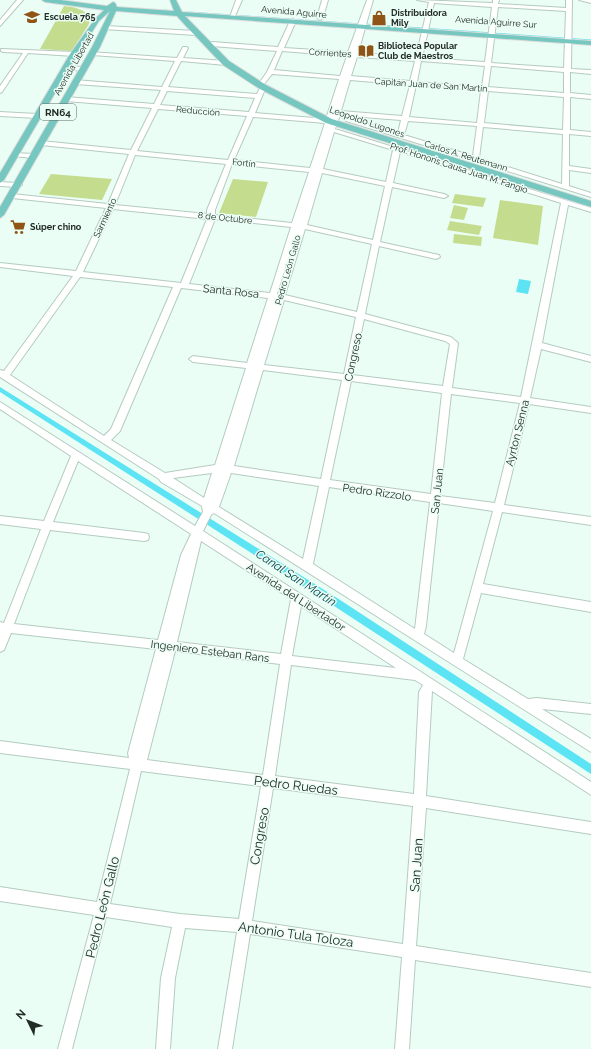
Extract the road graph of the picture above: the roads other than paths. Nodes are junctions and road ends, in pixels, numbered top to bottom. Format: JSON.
{"nodes":[{"id":1,"x":20,"y":0,"type":"edge"},
{"id":2,"x":45,"y":0,"type":"edge"},
{"id":3,"x":75,"y":0,"type":"edge"},
{"id":4,"x":173,"y":0,"type":"edge"},
{"id":5,"x":239,"y":0,"type":"edge"},
{"id":6,"x":325,"y":0,"type":"edge"},
{"id":7,"x":370,"y":0,"type":"edge"},
{"id":8,"x":420,"y":0,"type":"edge"},
{"id":9,"x":432,"y":0,"type":"edge"},
{"id":10,"x":569,"y":0,"type":"edge"},
{"id":11,"x":582,"y":0,"type":"edge"},
{"id":12,"x":591,"y":1,"type":"edge"},
{"id":13,"x":496,"y":2,"type":"edge"},
{"id":14,"x":68,"y":3,"type":"junction"},
{"id":15,"x":113,"y":5,"type":"edge"},
{"id":16,"x":133,"y":10,"type":"junction"},
{"id":17,"x":182,"y":10,"type":"junction"},
{"id":18,"x":569,"y":10,"type":"junction"},
{"id":19,"x":233,"y":15,"type":"junction"},
{"id":20,"x":320,"y":18,"type":"junction"},
{"id":21,"x":110,"y":19,"type":"junction"},
{"id":22,"x":293,"y":22,"type":"junction"},
{"id":23,"x":1,"y":23,"type":"edge"},
{"id":24,"x":362,"y":25,"type":"junction"},
{"id":25,"x":91,"y":28,"type":"junction"},
{"id":26,"x":106,"y":28,"type":"junction"},
{"id":27,"x":425,"y":29,"type":"junction"},
{"id":28,"x":195,"y":33,"type":"junction"},
{"id":29,"x":493,"y":34,"type":"junction"},
{"id":30,"x":591,"y":38,"type":"edge"},
{"id":31,"x":85,"y":39,"type":"junction"},
{"id":32,"x":100,"y":39,"type":"junction"},
{"id":33,"x":569,"y":39,"type":"junction"},
{"id":34,"x":591,"y":43,"type":"edge"},
{"id":35,"x":212,"y":44,"type":"junction"},
{"id":36,"x":185,"y":48,"type":"dead end"},
{"id":37,"x":280,"y":49,"type":"junction"},
{"id":38,"x":1,"y":51,"type":"edge"},
{"id":39,"x":92,"y":53,"type":"junction"},
{"id":40,"x":25,"y":54,"type":"junction"},
{"id":41,"x":353,"y":54,"type":"junction"},
{"id":42,"x":73,"y":56,"type":"junction"},
{"id":43,"x":418,"y":59,"type":"junction"},
{"id":44,"x":178,"y":60,"type":"junction"},
{"id":45,"x":226,"y":63,"type":"junction"},
{"id":46,"x":489,"y":65,"type":"junction"},
{"id":47,"x":66,"y":68,"type":"junction"},
{"id":48,"x":83,"y":69,"type":"junction"},
{"id":49,"x":569,"y":70,"type":"junction"},
{"id":50,"x":270,"y":72,"type":"junction"},
{"id":51,"x":591,"y":72,"type":"edge"},
{"id":52,"x":345,"y":78,"type":"junction"},
{"id":53,"x":76,"y":82,"type":"junction"},
{"id":54,"x":263,"y":84,"type":"junction"},
{"id":55,"x":413,"y":84,"type":"junction"},
{"id":56,"x":165,"y":89,"type":"junction"},
{"id":57,"x":485,"y":89,"type":"junction"},
{"id":58,"x":0,"y":91,"type":"edge"},
{"id":59,"x":567,"y":95,"type":"junction"},
{"id":60,"x":258,"y":96,"type":"junction"},
{"id":61,"x":591,"y":97,"type":"edge"},
{"id":62,"x":66,"y":99,"type":"junction"},
{"id":63,"x":43,"y":107,"type":"junction"},
{"id":64,"x":156,"y":107,"type":"junction"},
{"id":65,"x":61,"y":108,"type":"junction"},
{"id":66,"x":347,"y":113,"type":"junction"},
{"id":67,"x":0,"y":114,"type":"edge"},
{"id":68,"x":250,"y":115,"type":"junction"},
{"id":69,"x":37,"y":116,"type":"junction"},
{"id":70,"x":406,"y":119,"type":"junction"},
{"id":71,"x":332,"y":120,"type":"junction"},
{"id":72,"x":481,"y":125,"type":"junction"},
{"id":73,"x":567,"y":132,"type":"junction"},
{"id":74,"x":591,"y":134,"type":"edge"},
{"id":75,"x":401,"y":136,"type":"junction"},
{"id":76,"x":41,"y":143,"type":"junction"},
{"id":77,"x":397,"y":149,"type":"junction"},
{"id":78,"x":133,"y":152,"type":"junction"},
{"id":79,"x":14,"y":155,"type":"junction"},
{"id":80,"x":34,"y":156,"type":"junction"},
{"id":81,"x":476,"y":158,"type":"junction"},
{"id":82,"x":230,"y":162,"type":"junction"},
{"id":83,"x":566,"y":168,"type":"junction"},
{"id":84,"x":316,"y":170,"type":"junction"},
{"id":85,"x":591,"y":171,"type":"edge"},
{"id":86,"x":1,"y":176,"type":"edge"},
{"id":87,"x":0,"y":184,"type":"edge"},
{"id":88,"x":389,"y":184,"type":"junction"},
{"id":89,"x":18,"y":185,"type":"junction"},
{"id":90,"x":565,"y":186,"type":"junction"},
{"id":91,"x":591,"y":195,"type":"edge"},
{"id":92,"x":12,"y":196,"type":"junction"},
{"id":93,"x":444,"y":196,"type":"dead end"},
{"id":94,"x":591,"y":200,"type":"edge"},
{"id":95,"x":564,"y":202,"type":"junction"},
{"id":96,"x":591,"y":204,"type":"edge"},
{"id":97,"x":3,"y":206,"type":"edge"},
{"id":98,"x":111,"y":206,"type":"junction"},
{"id":99,"x":591,"y":210,"type":"edge"},
{"id":100,"x":0,"y":215,"type":"edge"},
{"id":101,"x":211,"y":217,"type":"junction"},
{"id":102,"x":298,"y":225,"type":"junction"},
{"id":103,"x":376,"y":243,"type":"junction"},
{"id":104,"x":436,"y":257,"type":"dead end"},
{"id":105,"x":0,"y":265,"type":"edge"},
{"id":106,"x":79,"y":273,"type":"junction"},
{"id":107,"x":181,"y":285,"type":"junction"},
{"id":108,"x":277,"y":296,"type":"junction"},
{"id":109,"x":361,"y":316,"type":"junction"},
{"id":110,"x":538,"y":345,"type":"junction"},
{"id":111,"x":455,"y":346,"type":"joint"},
{"id":112,"x":193,"y":358,"type":"dead end"},
{"id":113,"x":591,"y":359,"type":"edge"},
{"id":114,"x":255,"y":367,"type":"junction"},
{"id":115,"x":2,"y":375,"type":"edge"},
{"id":116,"x":348,"y":378,"type":"junction"},
{"id":117,"x":448,"y":390,"type":"junction"},
{"id":118,"x":525,"y":401,"type":"junction"},
{"id":119,"x":0,"y":405,"type":"edge"},
{"id":120,"x":591,"y":410,"type":"edge"},
{"id":121,"x":105,"y":441,"type":"junction"},
{"id":122,"x":76,"y":455,"type":"junction"},
{"id":123,"x":223,"y":469,"type":"junction"},
{"id":124,"x":164,"y":479,"type":"junction"},
{"id":125,"x":325,"y":484,"type":"junction"},
{"id":126,"x":436,"y":500,"type":"junction"},
{"id":127,"x":498,"y":508,"type":"junction"},
{"id":128,"x":210,"y":509,"type":"junction"},
{"id":129,"x":0,"y":520,"type":"edge"},
{"id":130,"x":591,"y":521,"type":"edge"},
{"id":131,"x":47,"y":525,"type":"junction"},
{"id":132,"x":198,"y":530,"type":"junction"},
{"id":133,"x":144,"y":537,"type":"dead end"},
{"id":134,"x":307,"y":566,"type":"junction"},
{"id":135,"x":478,"y":588,"type":"junction"},
{"id":136,"x":297,"y":598,"type":"junction"},
{"id":137,"x":591,"y":608,"type":"edge"},
{"id":138,"x":4,"y":628,"type":"edge"},
{"id":139,"x":418,"y":637,"type":"junction"},
{"id":140,"x":167,"y":645,"type":"junction"},
{"id":141,"x":0,"y":648,"type":"edge"},
{"id":142,"x":286,"y":660,"type":"junction"},
{"id":143,"x":457,"y":661,"type":"junction"},
{"id":144,"x":419,"y":676,"type":"junction"},
{"id":145,"x":430,"y":683,"type":"junction"},
{"id":146,"x":526,"y":705,"type":"junction"},
{"id":147,"x":591,"y":709,"type":"edge"},
{"id":148,"x":591,"y":746,"type":"edge"},
{"id":149,"x":0,"y":747,"type":"edge"},
{"id":150,"x":137,"y":764,"type":"junction"},
{"id":151,"x":268,"y":782,"type":"junction"},
{"id":152,"x":591,"y":789,"type":"edge"},
{"id":153,"x":420,"y":801,"type":"junction"},
{"id":154,"x":591,"y":828,"type":"edge"},
{"id":155,"x":0,"y":894,"type":"edge"},
{"id":156,"x":102,"y":908,"type":"junction"},
{"id":157,"x":180,"y":921,"type":"junction"},
{"id":158,"x":244,"y":926,"type":"junction"},
{"id":159,"x":410,"y":950,"type":"junction"},
{"id":160,"x":591,"y":980,"type":"edge"},
{"id":161,"x":65,"y":1049,"type":"edge"},
{"id":162,"x":164,"y":1049,"type":"edge"},
{"id":163,"x":225,"y":1049,"type":"edge"},
{"id":164,"x":402,"y":1049,"type":"edge"}],
"edges":[{"from":1,"to":23,"type":"street"},
{"from":2,"to":14,"type":"main road"},
{"from":3,"to":15,"type":"main road"},
{"from":4,"to":17,"type":"main road","name":"Leopoldo Lugones"},
{"from":5,"to":19,"type":"street"},
{"from":6,"to":20,"type":"street"},
{"from":7,"to":24,"type":"street","name":"Pedro León Gallo"},
{"from":8,"to":9,"type":"street"},
{"from":9,"to":13,"type":"street"},
{"from":9,"to":27,"type":"street"},
{"from":10,"to":18,"type":"street"},
{"from":11,"to":12,"type":"street"},
{"from":13,"to":18,"type":"street"},
{"from":13,"to":29,"type":"street"},
{"from":14,"to":15,"type":"main road"},
{"from":14,"to":25,"type":"main road"},
{"from":15,"to":16,"type":"main road"},
{"from":15,"to":17,"type":"main road"},
{"from":15,"to":21,"type":"main road","name":"Avenida Libertad","number":"RN64"},
{"from":15,"to":25,"type":"main road","name":"Avenida Libertad","number":"RN64"},
{"from":16,"to":17,"type":"main road"},
{"from":16,"to":21,"type":"main road"},
{"from":17,"to":19,"type":"main road","name":"Avenida Aguirre"},
{"from":17,"to":28,"type":"main road","name":"Leopoldo Lugones"},
{"from":17,"to":35,"type":"main road","name":"Leopoldo Lugones"},
{"from":18,"to":33,"type":"street"},
{"from":19,"to":20,"type":"main road","name":"Avenida Aguirre Sur"},
{"from":19,"to":22,"type":"main road","name":"Avenida Aguirre"},
{"from":20,"to":24,"type":"main road","name":"Avenida Aguirre Sur"},
{"from":21,"to":26,"type":"main road","name":"Avenida Libertad","number":"RN64"},
{"from":22,"to":24,"type":"main road","name":"Avenida Aguirre"},
{"from":22,"to":37,"type":"street"},
{"from":24,"to":27,"type":"main road","name":"Avenida Aguirre Sur"},
{"from":24,"to":41,"type":"street","name":"Pedro León Gallo"},
{"from":25,"to":31,"type":"main road","name":"Avenida Libertad","number":"RN64"},
{"from":26,"to":28,"type":"street"},
{"from":26,"to":32,"type":"main road","name":"Avenida Libertad","number":"RN64"},
{"from":27,"to":29,"type":"main road","name":"Avenida Aguirre Sur"},
{"from":27,"to":43,"type":"street"},
{"from":28,"to":45,"type":"main road","name":"Leopoldo Lugones"},
{"from":29,"to":33,"type":"main road","name":"Avenida Aguirre Sur"},
{"from":29,"to":46,"type":"street"},
{"from":30,"to":33,"type":"main road","name":"Avenida Aguirre Sur"},
{"from":31,"to":32,"type":"main road"},
{"from":31,"to":42,"type":"main road","name":"Avenida Libertad","number":"RN64"},
{"from":32,"to":39,"type":"main road","name":"Avenida Libertad","number":"RN64"},
{"from":33,"to":34,"type":"main road","name":"Avenida Aguirre Sur"},
{"from":33,"to":49,"type":"street"},
{"from":35,"to":37,"type":"street","name":"Corrientes"},
{"from":35,"to":54,"type":"main road","name":"Leopoldo Lugones"},
{"from":36,"to":44,"type":"street","name":"Sarmiento"},
{"from":37,"to":41,"type":"street","name":"Corrientes"},
{"from":37,"to":50,"type":"street"},
{"from":38,"to":40,"type":"street"},
{"from":39,"to":44,"type":"street"},
{"from":39,"to":48,"type":"main road","name":"Avenida Libertad","number":"RN64"},
{"from":40,"to":42,"type":"street"},
{"from":40,"to":58,"type":"street"},
{"from":41,"to":43,"type":"street","name":"Corrientes"},
{"from":41,"to":52,"type":"street","name":"Pedro León Gallo"},
{"from":42,"to":47,"type":"main road","name":"Avenida Libertad","number":"RN64"},
{"from":43,"to":46,"type":"street","name":"Corrientes"},
{"from":43,"to":55,"type":"street"},
{"from":44,"to":45,"type":"street"},
{"from":44,"to":56,"type":"street","name":"Sarmiento"},
{"from":45,"to":54,"type":"main road","name":"Leopoldo Lugones"},
{"from":46,"to":49,"type":"street","name":"Corrientes"},
{"from":46,"to":57,"type":"street"},
{"from":47,"to":48,"type":"street"},
{"from":47,"to":63,"type":"main road","name":"Avenida Libertad","number":"RN64"},
{"from":48,"to":53,"type":"main road","name":"Avenida Libertad","number":"RN64"},
{"from":49,"to":51,"type":"street","name":"Corrientes"},
{"from":49,"to":59,"type":"street"},
{"from":50,"to":52,"type":"street","name":"Capitán Juan de San Martín"},
{"from":50,"to":54,"type":"street"},
{"from":52,"to":55,"type":"street","name":"Capitán Juan de San Martín"},
{"from":52,"to":71,"type":"street","name":"Pedro León Gallo"},
{"from":53,"to":56,"type":"street"},
{"from":53,"to":62,"type":"main road","name":"Avenida Libertad","number":"RN64"},
{"from":54,"to":60,"type":"street"},
{"from":54,"to":71,"type":"main road","name":"Leopoldo Lugones"},
{"from":55,"to":57,"type":"street","name":"Capitán Juan de San Martín"},
{"from":55,"to":70,"type":"street"},
{"from":56,"to":60,"type":"street"},
{"from":56,"to":64,"type":"street","name":"Sarmiento"},
{"from":57,"to":59,"type":"street","name":"Capitán Juan de San Martín"},
{"from":57,"to":72,"type":"street"},
{"from":59,"to":61,"type":"street","name":"Capitán Juan de San Martín"},
{"from":59,"to":73,"type":"street"},
{"from":60,"to":68,"type":"street"},
{"from":62,"to":64,"type":"street","name":"Reducción"},
{"from":62,"to":65,"type":"main road","name":"Avenida Libertad","number":"RN64"},
{"from":63,"to":65,"type":"street"},
{"from":63,"to":69,"type":"main road","name":"Avenida Libertad","number":"RN64"},
{"from":64,"to":68,"type":"street","name":"Reducción"},
{"from":64,"to":78,"type":"street","name":"Sarmiento"},
{"from":65,"to":76,"type":"main road","name":"Avenida Libertad","number":"RN64"},
{"from":66,"to":70,"type":"street"},
{"from":66,"to":71,"type":"street"},
{"from":66,"to":75,"type":"street","name":"Carlos A. Reutemann"},
{"from":67,"to":69,"type":"street"},
{"from":68,"to":71,"type":"street","name":"Reducción"},
{"from":68,"to":82,"type":"street"},
{"from":69,"to":79,"type":"main road","name":"Avenida Libertad","number":"RN64"},
{"from":70,"to":72,"type":"street"},
{"from":70,"to":75,"type":"street"},
{"from":71,"to":77,"type":"street","name":"Prof. Honoris Causa Juan M. Fangio"},
{"from":71,"to":84,"type":"street","name":"Pedro León Gallo"},
{"from":71,"to":94,"type":"main road","name":"Leopoldo Lugones"},
{"from":71,"to":96,"type":"main road","name":"Leopoldo Lugones"},
{"from":72,"to":73,"type":"street"},
{"from":72,"to":81,"type":"street"},
{"from":73,"to":74,"type":"street"},
{"from":73,"to":83,"type":"street"},
{"from":75,"to":81,"type":"street","name":"Carlos A. Reutemann"},
{"from":76,"to":78,"type":"street","name":"Fortín"},
{"from":76,"to":80,"type":"main road","name":"Avenida Libertad","number":"RN64"},
{"from":77,"to":88,"type":"street","name":"Congreso"},
{"from":77,"to":95,"type":"street","name":"Prof. Honoris Causa Juan M. Fangio"},
{"from":78,"to":82,"type":"street","name":"Fortín"},
{"from":78,"to":98,"type":"street","name":"Sarmiento"},
{"from":79,"to":80,"type":"street"},
{"from":79,"to":86,"type":"main road","name":"Avenida Libertad","number":"RN64"},
{"from":80,"to":89,"type":"main road","name":"Avenida Libertad","number":"RN64"},
{"from":81,"to":90,"type":"street","name":"Carlos A. Reutemann"},
{"from":82,"to":84,"type":"street","name":"Fortín"},
{"from":82,"to":101,"type":"street"},
{"from":83,"to":85,"type":"street"},
{"from":83,"to":90,"type":"street"},
{"from":84,"to":88,"type":"street","name":"Fortín"},
{"from":84,"to":102,"type":"street","name":"Pedro León Gallo"},
{"from":87,"to":89,"type":"street"},
{"from":88,"to":93,"type":"street","name":"Fortín"},
{"from":88,"to":103,"type":"street","name":"Congreso"},
{"from":89,"to":92,"type":"main road","name":"Avenida Libertad","number":"RN64"},
{"from":90,"to":91,"type":"street","name":"Carlos A. Reutemann"},
{"from":92,"to":97,"type":"main road","name":"Avenida Libertad","number":"RN64"},
{"from":92,"to":98,"type":"street","name":"8 de Octubre"},
{"from":95,"to":99,"type":"street","name":"Prof. Honoris Causa Juan M. Fangio"},
{"from":95,"to":110,"type":"street","name":"Ayrton Senna"},
{"from":97,"to":100,"type":"main road","name":"Avenida Libertad","number":"RN64"},
{"from":98,"to":101,"type":"street","name":"8 de Octubre"},
{"from":98,"to":106,"type":"street","name":"Sarmiento"},
{"from":101,"to":102,"type":"street","name":"8 de Octubre"},
{"from":101,"to":107,"type":"street"},
{"from":102,"to":103,"type":"street","name":"8 de Octubre"},
{"from":102,"to":108,"type":"street","name":"Pedro León Gallo"},
{"from":103,"to":104,"type":"street","name":"8 de Octubre"},
{"from":103,"to":109,"type":"street","name":"Congreso"},
{"from":105,"to":106,"type":"street","name":"Santa Rosa"},
{"from":106,"to":107,"type":"street","name":"Santa Rosa"},
{"from":106,"to":115,"type":"street","name":"Sarmiento"},
{"from":107,"to":108,"type":"street","name":"Santa Rosa"},
{"from":107,"to":121,"type":"street"},
{"from":108,"to":109,"type":"street","name":"Santa Rosa"},
{"from":108,"to":114,"type":"street","name":"Pedro León Gallo"},
{"from":109,"to":111,"type":"street","name":"Santa Rosa"},
{"from":109,"to":116,"type":"street","name":"Congreso"},
{"from":110,"to":113,"type":"street"},
{"from":110,"to":118,"type":"street","name":"Ayrton Senna"},
{"from":111,"to":117,"type":"street","name":"San Juan"},
{"from":112,"to":114,"type":"street"},
{"from":114,"to":116,"type":"street"},
{"from":114,"to":123,"type":"street","name":"Pedro León Gallo"},
{"from":115,"to":121,"type":"street"},
{"from":116,"to":117,"type":"street"},
{"from":116,"to":125,"type":"street","name":"Congreso"},
{"from":117,"to":118,"type":"street"},
{"from":117,"to":126,"type":"street","name":"San Juan"},
{"from":118,"to":120,"type":"street"},
{"from":118,"to":127,"type":"street","name":"Ayrton Senna"},
{"from":119,"to":122,"type":"street","name":"Avenida del Libertador"},
{"from":121,"to":124,"type":"street"},
{"from":122,"to":131,"type":"street"},
{"from":122,"to":132,"type":"street","name":"Avenida del Libertador"},
{"from":123,"to":124,"type":"street","name":"Pedro Rizzolo"},
{"from":123,"to":125,"type":"street","name":"Pedro Rizzolo"},
{"from":123,"to":128,"type":"street","name":"Pedro León Gallo"},
{"from":124,"to":128,"type":"street"},
{"from":125,"to":126,"type":"street","name":"Pedro Rizzolo"},
{"from":125,"to":134,"type":"street","name":"Congreso"},
{"from":126,"to":127,"type":"street","name":"Pedro Rizzolo"},
{"from":126,"to":139,"type":"street","name":"San Juan"},
{"from":127,"to":130,"type":"street","name":"Pedro Rizzolo"},
{"from":127,"to":135,"type":"street","name":"Ayrton Senna"},
{"from":128,"to":132,"type":"street","name":"Pedro León Gallo"},
{"from":128,"to":134,"type":"street"},
{"from":129,"to":131,"type":"street"},
{"from":131,"to":133,"type":"street"},
{"from":131,"to":138,"type":"street"},
{"from":132,"to":136,"type":"street","name":"Avenida del Libertador"},
{"from":132,"to":140,"type":"street","name":"Pedro León Gallo"},
{"from":134,"to":139,"type":"street"},
{"from":135,"to":137,"type":"street"},
{"from":135,"to":143,"type":"street","name":"Ayrton Senna"},
{"from":136,"to":142,"type":"street","name":"Congreso"},
{"from":136,"to":144,"type":"street","name":"Avenida del Libertador"},
{"from":138,"to":140,"type":"street","name":"Ingeniero Esteban Rans"},
{"from":138,"to":141,"type":"street"},
{"from":139,"to":143,"type":"street"},
{"from":140,"to":142,"type":"street","name":"Ingeniero Esteban Rans"},
{"from":140,"to":150,"type":"street","name":"Pedro León Gallo"},
{"from":142,"to":144,"type":"street","name":"Ingeniero Esteban Rans"},
{"from":142,"to":151,"type":"street","name":"Congreso"},
{"from":143,"to":146,"type":"street"},
{"from":144,"to":145,"type":"street","name":"Avenida del Libertador"},
{"from":145,"to":152,"type":"street","name":"Avenida del Libertador"},
{"from":145,"to":153,"type":"street","name":"San Juan"},
{"from":146,"to":147,"type":"street"},
{"from":146,"to":148,"type":"street"},
{"from":149,"to":150,"type":"street","name":"Pedro Ruedas"},
{"from":150,"to":151,"type":"street","name":"Pedro Ruedas"},
{"from":150,"to":156,"type":"street","name":"Pedro León Gallo"},
{"from":151,"to":153,"type":"street","name":"Pedro Ruedas"},
{"from":151,"to":158,"type":"street","name":"Congreso"},
{"from":153,"to":154,"type":"street","name":"Pedro Ruedas"},
{"from":153,"to":159,"type":"street","name":"San Juan"},
{"from":155,"to":156,"type":"street","name":"Antonio Tula Toloza"},
{"from":156,"to":157,"type":"street","name":"Antonio Tula Toloza"},
{"from":156,"to":161,"type":"street","name":"Pedro León Gallo"},
{"from":157,"to":158,"type":"street","name":"Antonio Tula Toloza"},
{"from":157,"to":162,"type":"street"},
{"from":158,"to":159,"type":"street","name":"Antonio Tula Toloza"},
{"from":158,"to":163,"type":"street","name":"Congreso"},
{"from":159,"to":160,"type":"street","name":"Antonio Tula Toloza"},
{"from":159,"to":164,"type":"street","name":"San Juan"}]}
